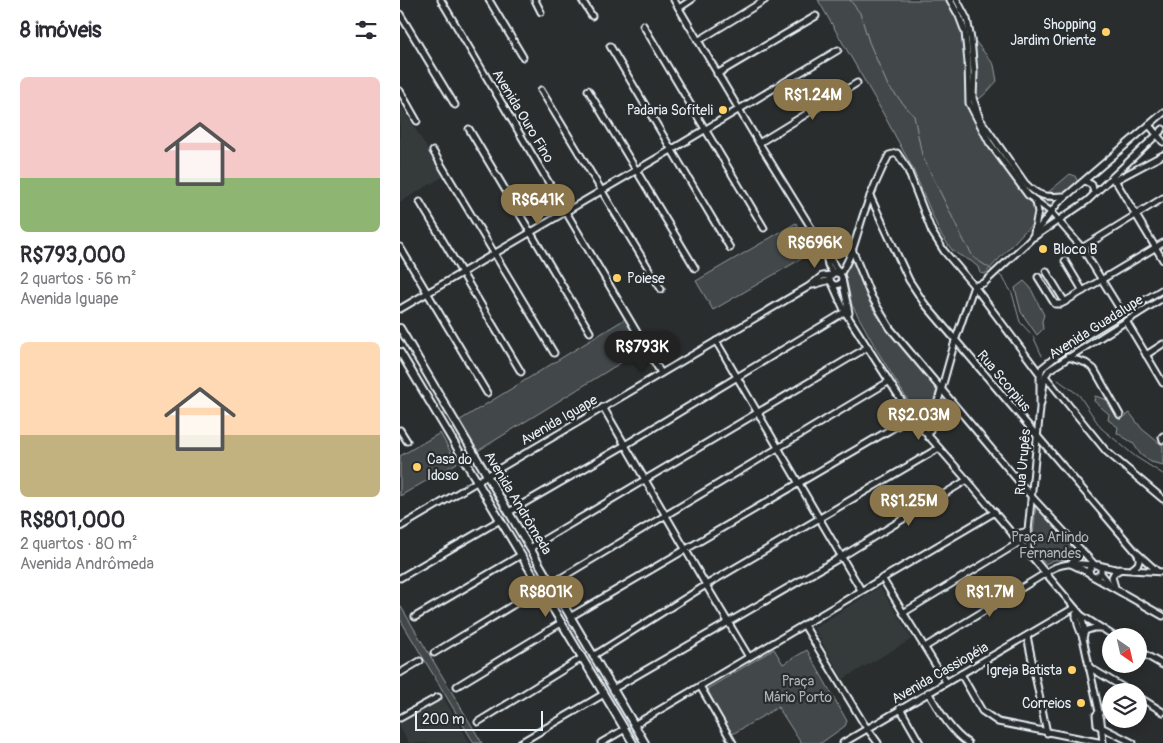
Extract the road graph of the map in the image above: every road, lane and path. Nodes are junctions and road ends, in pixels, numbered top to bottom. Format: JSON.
{"nodes":[{"id":1,"x":441,"y":0,"type":"edge"},
{"id":2,"x":489,"y":0,"type":"edge"},
{"id":3,"x":534,"y":0,"type":"edge"},
{"id":4,"x":582,"y":0,"type":"edge"},
{"id":5,"x":674,"y":0,"type":"edge"},
{"id":6,"x":691,"y":0,"type":"edge"},
{"id":7,"x":765,"y":0,"type":"edge"},
{"id":8,"x":950,"y":0,"type":"edge"},
{"id":9,"x":956,"y":0,"type":"edge"},
{"id":10,"x":679,"y":8,"type":"junction"},
{"id":11,"x":542,"y":12,"type":"dead end"},
{"id":12,"x":400,"y":14,"type":"edge"},
{"id":13,"x":592,"y":16,"type":"dead end"},
{"id":14,"x":816,"y":16,"type":"dead end"},
{"id":15,"x":643,"y":25,"type":"dead end"},
{"id":16,"x":698,"y":41,"type":"junction"},
{"id":17,"x":610,"y":46,"type":"dead end"},
{"id":18,"x":838,"y":50,"type":"dead end"},
{"id":19,"x":523,"y":57,"type":"dead end"},
{"id":20,"x":717,"y":74,"type":"junction"},
{"id":21,"x":857,"y":83,"type":"dead end"},
{"id":22,"x":541,"y":90,"type":"dead end"},
{"id":23,"x":588,"y":90,"type":"dead end"},
{"id":24,"x":400,"y":91,"type":"edge"},
{"id":25,"x":455,"y":105,"type":"dead end"},
{"id":26,"x":740,"y":109,"type":"junction"},
{"id":27,"x":1163,"y":113,"type":"edge"},
{"id":28,"x":418,"y":121,"type":"dead end"},
{"id":29,"x":1149,"y":125,"type":"junction"},
{"id":30,"x":469,"y":129,"type":"dead end"},
{"id":31,"x":1163,"y":129,"type":"edge"},
{"id":32,"x":704,"y":130,"type":"junction"},
{"id":33,"x":1158,"y":134,"type":"junction"},
{"id":34,"x":1163,"y":142,"type":"edge"},
{"id":35,"x":759,"y":143,"type":"junction"},
{"id":36,"x":671,"y":150,"type":"junction"},
{"id":37,"x":433,"y":151,"type":"dead end"},
{"id":38,"x":1163,"y":155,"type":"edge"},
{"id":39,"x":637,"y":169,"type":"junction"},
{"id":40,"x":1115,"y":180,"type":"junction"},
{"id":41,"x":1085,"y":181,"type":"junction"},
{"id":42,"x":1107,"y":183,"type":"junction"},
{"id":43,"x":602,"y":190,"type":"junction"},
{"id":44,"x":1094,"y":193,"type":"junction"},
{"id":45,"x":870,"y":196,"type":"junction"},
{"id":46,"x":1067,"y":196,"type":"junction"},
{"id":47,"x":1163,"y":198,"type":"edge"},
{"id":48,"x":420,"y":202,"type":"dead end"},
{"id":49,"x":1036,"y":202,"type":"junction"},
{"id":50,"x":566,"y":210,"type":"junction"},
{"id":51,"x":865,"y":210,"type":"junction"},
{"id":52,"x":879,"y":212,"type":"junction"},
{"id":53,"x":1051,"y":212,"type":"junction"},
{"id":54,"x":1136,"y":214,"type":"junction"},
{"id":55,"x":1060,"y":221,"type":"junction"},
{"id":56,"x":764,"y":228,"type":"dead end"},
{"id":57,"x":530,"y":232,"type":"junction"},
{"id":58,"x":1032,"y":238,"type":"junction"},
{"id":59,"x":1163,"y":243,"type":"edge"},
{"id":60,"x":400,"y":247,"type":"edge"},
{"id":61,"x":730,"y":248,"type":"dead end"},
{"id":62,"x":852,"y":248,"type":"junction"},
{"id":63,"x":1082,"y":248,"type":"junction"},
{"id":64,"x":1155,"y":248,"type":"junction"},
{"id":65,"x":494,"y":254,"type":"junction"},
{"id":66,"x":1163,"y":260,"type":"edge"},
{"id":67,"x":1064,"y":261,"type":"dead end"},
{"id":68,"x":695,"y":268,"type":"dead end"},
{"id":69,"x":1046,"y":271,"type":"dead end"},
{"id":70,"x":462,"y":272,"type":"junction"},
{"id":71,"x":835,"y":277,"type":"junction"},
{"id":72,"x":1038,"y":277,"type":"dead end"},
{"id":73,"x":1102,"y":279,"type":"junction"},
{"id":74,"x":974,"y":286,"type":"junction"},
{"id":75,"x":661,"y":289,"type":"dead end"},
{"id":76,"x":1163,"y":289,"type":"edge"},
{"id":77,"x":1083,"y":290,"type":"junction"},
{"id":78,"x":427,"y":293,"type":"junction"},
{"id":79,"x":1163,"y":298,"type":"edge"},
{"id":80,"x":1065,"y":302,"type":"junction"},
{"id":81,"x":400,"y":309,"type":"edge"},
{"id":82,"x":847,"y":313,"type":"junction"},
{"id":83,"x":1123,"y":314,"type":"junction"},
{"id":84,"x":1126,"y":321,"type":"junction"},
{"id":85,"x":400,"y":328,"type":"edge"},
{"id":86,"x":590,"y":332,"type":"dead end"},
{"id":87,"x":716,"y":341,"type":"junction"},
{"id":88,"x":954,"y":341,"type":"junction"},
{"id":89,"x":1163,"y":344,"type":"edge"},
{"id":90,"x":1069,"y":346,"type":"junction"},
{"id":91,"x":868,"y":347,"type":"junction"},
{"id":92,"x":400,"y":352,"type":"edge"},
{"id":93,"x":554,"y":353,"type":"dead end"},
{"id":94,"x":1146,"y":355,"type":"junction"},
{"id":95,"x":1068,"y":357,"type":"junction"},
{"id":96,"x":521,"y":372,"type":"dead end"},
{"id":97,"x":661,"y":373,"type":"junction"},
{"id":98,"x":1043,"y":375,"type":"junction"},
{"id":99,"x":736,"y":378,"type":"junction"},
{"id":100,"x":888,"y":382,"type":"junction"},
{"id":101,"x":1163,"y":383,"type":"edge"},
{"id":102,"x":941,"y":387,"type":"junction"},
{"id":103,"x":487,"y":393,"type":"dead end"},
{"id":104,"x":603,"y":407,"type":"junction"},
{"id":105,"x":1040,"y":408,"type":"joint"},
{"id":106,"x":435,"y":411,"type":"junction"},
{"id":107,"x":756,"y":413,"type":"junction"},
{"id":108,"x":1120,"y":414,"type":"dead end"},
{"id":109,"x":453,"y":417,"type":"junction"},
{"id":110,"x":912,"y":417,"type":"junction"},
{"id":111,"x":400,"y":430,"type":"edge"},
{"id":112,"x":449,"y":434,"type":"junction"},
{"id":113,"x":928,"y":437,"type":"junction"},
{"id":114,"x":1037,"y":438,"type":"junction"},
{"id":115,"x":407,"y":441,"type":"dead end"},
{"id":116,"x":467,"y":442,"type":"junction"},
{"id":117,"x":625,"y":445,"type":"junction"},
{"id":118,"x":777,"y":448,"type":"junction"},
{"id":119,"x":939,"y":448,"type":"junction"},
{"id":120,"x":487,"y":475,"type":"junction"},
{"id":121,"x":644,"y":480,"type":"junction"},
{"id":122,"x":967,"y":480,"type":"junction"},
{"id":123,"x":477,"y":481,"type":"junction"},
{"id":124,"x":798,"y":484,"type":"junction"},
{"id":125,"x":1031,"y":496,"type":"junction"},
{"id":126,"x":1163,"y":499,"type":"edge"},
{"id":127,"x":509,"y":512,"type":"junction"},
{"id":128,"x":995,"y":512,"type":"junction"},
{"id":129,"x":665,"y":514,"type":"junction"},
{"id":130,"x":819,"y":518,"type":"junction"},
{"id":131,"x":501,"y":522,"type":"junction"},
{"id":132,"x":517,"y":525,"type":"junction"},
{"id":133,"x":400,"y":527,"type":"edge"},
{"id":134,"x":1028,"y":530,"type":"junction"},
{"id":135,"x":1014,"y":535,"type":"junction"},
{"id":136,"x":510,"y":536,"type":"junction"},
{"id":137,"x":524,"y":537,"type":"junction"},
{"id":138,"x":1020,"y":542,"type":"junction"},
{"id":139,"x":530,"y":548,"type":"junction"},
{"id":140,"x":685,"y":550,"type":"junction"},
{"id":141,"x":1081,"y":550,"type":"junction"},
{"id":142,"x":1028,"y":552,"type":"junction"},
{"id":143,"x":1136,"y":552,"type":"junction"},
{"id":144,"x":521,"y":556,"type":"junction"},
{"id":145,"x":841,"y":557,"type":"junction"},
{"id":146,"x":1070,"y":564,"type":"junction"},
{"id":147,"x":1084,"y":564,"type":"junction"},
{"id":148,"x":1115,"y":568,"type":"junction"},
{"id":149,"x":1093,"y":569,"type":"junction"},
{"id":150,"x":1122,"y":569,"type":"junction"},
{"id":151,"x":1132,"y":569,"type":"junction"},
{"id":152,"x":1101,"y":572,"type":"junction"},
{"id":153,"x":1157,"y":572,"type":"junction"},
{"id":154,"x":1163,"y":572,"type":"edge"},
{"id":155,"x":1046,"y":573,"type":"junction"},
{"id":156,"x":400,"y":578,"type":"edge"},
{"id":157,"x":882,"y":578,"type":"junction"},
{"id":158,"x":551,"y":584,"type":"junction"},
{"id":159,"x":706,"y":585,"type":"junction"},
{"id":160,"x":1110,"y":585,"type":"junction"},
{"id":161,"x":541,"y":588,"type":"junction"},
{"id":162,"x":861,"y":590,"type":"junction"},
{"id":163,"x":1117,"y":590,"type":"junction"},
{"id":164,"x":903,"y":613,"type":"junction"},
{"id":165,"x":1077,"y":613,"type":"junction"},
{"id":166,"x":1163,"y":616,"type":"edge"},
{"id":167,"x":415,"y":617,"type":"dead end"},
{"id":168,"x":570,"y":617,"type":"junction"},
{"id":169,"x":728,"y":621,"type":"junction"},
{"id":170,"x":561,"y":623,"type":"junction"},
{"id":171,"x":804,"y":625,"type":"junction"},
{"id":172,"x":1101,"y":628,"type":"joint"},
{"id":173,"x":1083,"y":634,"type":"junction"},
{"id":174,"x":1026,"y":636,"type":"junction"},
{"id":175,"x":924,"y":647,"type":"junction"},
{"id":176,"x":434,"y":653,"type":"dead end"},
{"id":177,"x":593,"y":656,"type":"junction"},
{"id":178,"x":1148,"y":656,"type":"edge"},
{"id":179,"x":749,"y":657,"type":"junction"},
{"id":180,"x":582,"y":658,"type":"junction"},
{"id":181,"x":420,"y":661,"type":"dead end"},
{"id":182,"x":1163,"y":665,"type":"edge"},
{"id":183,"x":1089,"y":667,"type":"junction"},
{"id":184,"x":602,"y":672,"type":"junction"},
{"id":185,"x":400,"y":673,"type":"edge"},
{"id":186,"x":961,"y":674,"type":"junction"},
{"id":187,"x":594,"y":677,"type":"junction"},
{"id":188,"x":946,"y":682,"type":"junction"},
{"id":189,"x":1116,"y":683,"type":"edge"},
{"id":190,"x":457,"y":686,"type":"dead end"},
{"id":191,"x":700,"y":686,"type":"junction"},
{"id":192,"x":613,"y":689,"type":"junction"},
{"id":193,"x":928,"y":692,"type":"junction"},
{"id":194,"x":604,"y":694,"type":"junction"},
{"id":195,"x":438,"y":697,"type":"dead end"},
{"id":196,"x":1147,"y":702,"type":"edge"},
{"id":197,"x":900,"y":708,"type":"junction"},
{"id":198,"x":1163,"y":712,"type":"edge"},
{"id":199,"x":400,"y":718,"type":"edge"},
{"id":200,"x":478,"y":722,"type":"dead end"},
{"id":201,"x":634,"y":725,"type":"junction"},
{"id":202,"x":1101,"y":726,"type":"junction"},
{"id":203,"x":867,"y":728,"type":"junction"},
{"id":204,"x":625,"y":729,"type":"junction"},
{"id":205,"x":1047,"y":733,"type":"junction"},
{"id":206,"x":520,"y":743,"type":"edge"},
{"id":207,"x":601,"y":743,"type":"edge"},
{"id":208,"x":633,"y":743,"type":"edge"},
{"id":209,"x":645,"y":743,"type":"edge"},
{"id":210,"x":733,"y":743,"type":"edge"},
{"id":211,"x":843,"y":743,"type":"edge"},
{"id":212,"x":878,"y":743,"type":"edge"},
{"id":213,"x":920,"y":743,"type":"edge"},
{"id":214,"x":968,"y":743,"type":"edge"},
{"id":215,"x":1103,"y":743,"type":"edge"},
{"id":216,"x":1133,"y":743,"type":"edge"}],
"edges":[{"from":1,"to":50,"type":"street","name":"Avenida Ouro Fino"},
{"from":2,"to":19,"type":"street"},
{"from":3,"to":11,"type":"street"},
{"from":4,"to":13,"type":"street"},
{"from":5,"to":10,"type":"street"},
{"from":6,"to":10,"type":"street"},
{"from":7,"to":16,"type":"street"},
{"from":8,"to":49,"type":"street"},
{"from":9,"to":46,"type":"street"},
{"from":10,"to":16,"type":"street"},
{"from":12,"to":25,"type":"street"},
{"from":14,"to":20,"type":"street"},
{"from":15,"to":32,"type":"street"},
{"from":16,"to":20,"type":"street"},
{"from":17,"to":36,"type":"street"},
{"from":18,"to":26,"type":"street"},
{"from":20,"to":26,"type":"street"},
{"from":21,"to":35,"type":"street"},
{"from":22,"to":43,"type":"street"},
{"from":23,"to":39,"type":"street"},
{"from":24,"to":28,"type":"street"},
{"from":26,"to":32,"type":"street"},
{"from":26,"to":35,"type":"street"},
{"from":27,"to":29,"type":"street"},
{"from":29,"to":33,"type":"street"},
{"from":29,"to":41,"type":"street"},
{"from":30,"to":57,"type":"street"},
{"from":31,"to":33,"type":"street"},
{"from":32,"to":36,"type":"street"},
{"from":32,"to":56,"type":"street"},
{"from":33,"to":34,"type":"street"},
{"from":33,"to":42,"type":"street"},
{"from":35,"to":71,"type":"street"},
{"from":36,"to":39,"type":"street"},
{"from":36,"to":61,"type":"street"},
{"from":37,"to":65,"type":"street"},
{"from":38,"to":40,"type":"street"},
{"from":39,"to":43,"type":"street"},
{"from":39,"to":68,"type":"street"},
{"from":40,"to":42,"type":"street"},
{"from":40,"to":54,"type":"street"},
{"from":41,"to":44,"type":"street"},
{"from":41,"to":46,"type":"street"},
{"from":42,"to":44,"type":"street"},
{"from":43,"to":50,"type":"street"},
{"from":43,"to":75,"type":"street"},
{"from":44,"to":55,"type":"street"},
{"from":45,"to":51,"type":"street"},
{"from":45,"to":52,"type":"street","name":"Rua Scorpius"},
{"from":45,"to":74,"type":"street"},
{"from":46,"to":53,"type":"street"},
{"from":47,"to":54,"type":"street"},
{"from":48,"to":70,"type":"street"},
{"from":49,"to":53,"type":"street"},
{"from":49,"to":58,"type":"street"},
{"from":50,"to":57,"type":"street"},
{"from":50,"to":97,"type":"street","name":"Avenida Ouro Fino"},
{"from":51,"to":52,"type":"street"},
{"from":51,"to":62,"type":"street"},
{"from":52,"to":88,"type":"street","name":"Rua Scorpius"},
{"from":53,"to":55,"type":"street"},
{"from":53,"to":58,"type":"street"},
{"from":54,"to":63,"type":"street"},
{"from":54,"to":64,"type":"street"},
{"from":55,"to":58,"type":"street"},
{"from":55,"to":63,"type":"street"},
{"from":57,"to":65,"type":"street"},
{"from":57,"to":86,"type":"street"},
{"from":58,"to":74,"type":"street"},
{"from":59,"to":64,"type":"street"},
{"from":60,"to":78,"type":"street"},
{"from":62,"to":71,"type":"street"},
{"from":62,"to":102,"type":"street"},
{"from":63,"to":73,"type":"street"},
{"from":64,"to":66,"type":"street"},
{"from":64,"to":73,"type":"street"},
{"from":65,"to":70,"type":"street"},
{"from":65,"to":93,"type":"street"},
{"from":67,"to":77,"type":"street"},
{"from":69,"to":80,"type":"street"},
{"from":70,"to":78,"type":"street"},
{"from":70,"to":96,"type":"street"},
{"from":71,"to":82,"type":"street"},
{"from":71,"to":82,"type":"street"},
{"from":71,"to":87,"type":"street","name":"Avenida Iguape"},
{"from":72,"to":80,"type":"street"},
{"from":73,"to":77,"type":"street"},
{"from":73,"to":83,"type":"street"},
{"from":74,"to":88,"type":"street"},
{"from":74,"to":98,"type":"street"},
{"from":76,"to":83,"type":"street","name":"Avenida Guadalupe"},
{"from":77,"to":80,"type":"street"},
{"from":78,"to":81,"type":"street"},
{"from":78,"to":103,"type":"street"},
{"from":79,"to":84,"type":"street","name":"Avenida Guadalupe"},
{"from":82,"to":91,"type":"street"},
{"from":82,"to":99,"type":"street"},
{"from":83,"to":90,"type":"street","name":"Avenida Guadalupe"},
{"from":84,"to":94,"type":"street"},
{"from":84,"to":95,"type":"street","name":"Avenida Guadalupe"},
{"from":85,"to":109,"type":"main road","name":"Avenida Andrômeda"},
{"from":87,"to":97,"type":"street","name":"Avenida Iguape"},
{"from":87,"to":99,"type":"street"},
{"from":88,"to":102,"type":"street"},
{"from":88,"to":114,"type":"street","name":"Rua Scorpius"},
{"from":89,"to":94,"type":"street"},
{"from":90,"to":95,"type":"street"},
{"from":90,"to":98,"type":"street","name":"Avenida Guadalupe"},
{"from":91,"to":100,"type":"street"},
{"from":91,"to":107,"type":"street"},
{"from":92,"to":106,"type":"main road","name":"Avenida Andrômeda"},
{"from":94,"to":101,"type":"street"},
{"from":95,"to":98,"type":"street","name":"Avenida Guadalupe"},
{"from":95,"to":108,"type":"street"},
{"from":97,"to":104,"type":"street","name":"Avenida Iguape"},
{"from":98,"to":105,"type":"street","name":"Avenida Guadalupe"},
{"from":98,"to":126,"type":"street"},
{"from":99,"to":107,"type":"street"},
{"from":99,"to":117,"type":"street"},
{"from":100,"to":110,"type":"street"},
{"from":100,"to":118,"type":"street"},
{"from":102,"to":113,"type":"street"},
{"from":102,"to":125,"type":"street"},
{"from":104,"to":117,"type":"street"},
{"from":104,"to":120,"type":"street","name":"Avenida Iguape"},
{"from":105,"to":114,"type":"street","name":"Rua Urupês"},
{"from":106,"to":109,"type":"main road"},
{"from":106,"to":112,"type":"main road","name":"Avenida Andrômeda"},
{"from":107,"to":118,"type":"street"},
{"from":107,"to":121,"type":"street"},
{"from":109,"to":116,"type":"main road","name":"Avenida Andrômeda"},
{"from":110,"to":113,"type":"street"},
{"from":110,"to":124,"type":"street"},
{"from":111,"to":115,"type":"street"},
{"from":112,"to":116,"type":"main road"},
{"from":112,"to":123,"type":"main road","name":"Avenida Andrômeda"},
{"from":113,"to":119,"type":"street"},
{"from":114,"to":125,"type":"street","name":"Rua Urupês"},
{"from":114,"to":143,"type":"street","name":"Rua Scorpius"},
{"from":116,"to":120,"type":"main road","name":"Avenida Andrômeda"},
{"from":117,"to":121,"type":"street"},
{"from":117,"to":127,"type":"street"},
{"from":118,"to":124,"type":"street"},
{"from":118,"to":129,"type":"street"},
{"from":119,"to":122,"type":"street"},
{"from":119,"to":130,"type":"street"},
{"from":120,"to":123,"type":"street","name":"Avenida Iguape"},
{"from":120,"to":127,"type":"main road","name":"Avenida Andrômeda"},
{"from":121,"to":129,"type":"street"},
{"from":121,"to":139,"type":"street"},
{"from":122,"to":128,"type":"street"},
{"from":122,"to":145,"type":"street"},
{"from":123,"to":131,"type":"main road","name":"Avenida Andrômeda"},
{"from":123,"to":133,"type":"street","name":"Avenida Iguape"},
{"from":124,"to":130,"type":"street"},
{"from":124,"to":140,"type":"street"},
{"from":125,"to":134,"type":"street","name":"Rua Urupês"},
{"from":125,"to":141,"type":"street"},
{"from":127,"to":132,"type":"main road","name":"Avenida Andrômeda"},
{"from":128,"to":135,"type":"street"},
{"from":128,"to":157,"type":"street"},
{"from":129,"to":140,"type":"street"},
{"from":129,"to":158,"type":"street"},
{"from":130,"to":145,"type":"street"},
{"from":130,"to":159,"type":"street"},
{"from":131,"to":132,"type":"main road"},
{"from":131,"to":136,"type":"main road","name":"Avenida Andrômeda"},
{"from":131,"to":156,"type":"street"},
{"from":132,"to":137,"type":"main road","name":"Avenida Andrômeda"},
{"from":134,"to":135,"type":"street"},
{"from":134,"to":142,"type":"street","name":"Rua Urupês"},
{"from":135,"to":138,"type":"street"},
{"from":136,"to":137,"type":"main road"},
{"from":136,"to":144,"type":"main road","name":"Avenida Andrômeda"},
{"from":137,"to":139,"type":"main road","name":"Avenida Andrômeda"},
{"from":138,"to":142,"type":"street"},
{"from":138,"to":164,"type":"street"},
{"from":139,"to":158,"type":"main road","name":"Avenida Andrômeda"},
{"from":140,"to":159,"type":"street"},
{"from":140,"to":168,"type":"street"},
{"from":141,"to":146,"type":"street"},
{"from":141,"to":147,"type":"street"},
{"from":141,"to":149,"type":"street"},
{"from":142,"to":155,"type":"street"},
{"from":143,"to":151,"type":"street"},
{"from":143,"to":153,"type":"street","name":"Rua Scorpius"},
{"from":144,"to":161,"type":"main road","name":"Avenida Andrômeda"},
{"from":144,"to":167,"type":"street"},
{"from":145,"to":162,"type":"street"},
{"from":145,"to":169,"type":"street"},
{"from":146,"to":147,"type":"street"},
{"from":146,"to":149,"type":"street"},
{"from":146,"to":155,"type":"street"},
{"from":147,"to":149,"type":"street"},
{"from":148,"to":149,"type":"street"},
{"from":148,"to":150,"type":"street"},
{"from":148,"to":152,"type":"street"},
{"from":149,"to":152,"type":"street"},
{"from":149,"to":152,"type":"street"},
{"from":149,"to":160,"type":"street"},
{"from":150,"to":151,"type":"street"},
{"from":150,"to":163,"type":"street"},
{"from":151,"to":153,"type":"street"},
{"from":152,"to":160,"type":"street"},
{"from":153,"to":154,"type":"street"},
{"from":155,"to":165,"type":"street"},
{"from":155,"to":175,"type":"street"},
{"from":157,"to":162,"type":"street"},
{"from":157,"to":164,"type":"street"},
{"from":158,"to":168,"type":"main road","name":"Avenida Andrômeda"},
{"from":159,"to":169,"type":"street"},
{"from":159,"to":177,"type":"street"},
{"from":160,"to":163,"type":"street"},
{"from":161,"to":170,"type":"main road","name":"Avenida Andrômeda"},
{"from":161,"to":176,"type":"street"},
{"from":162,"to":171,"type":"street"},
{"from":163,"to":166,"type":"street"},
{"from":164,"to":175,"type":"street"},
{"from":165,"to":172,"type":"street"},
{"from":165,"to":173,"type":"street"},
{"from":165,"to":174,"type":"street","name":"Avenida Cassiopéia"},
{"from":168,"to":177,"type":"main road","name":"Avenida Andrômeda"},
{"from":169,"to":179,"type":"street"},
{"from":169,"to":192,"type":"street"},
{"from":170,"to":180,"type":"main road","name":"Avenida Andrômeda"},
{"from":170,"to":190,"type":"street"},
{"from":171,"to":179,"type":"street"},
{"from":171,"to":203,"type":"street"},
{"from":172,"to":173,"type":"street"},
{"from":173,"to":183,"type":"street"},
{"from":174,"to":186,"type":"street","name":"Avenida Cassiopéia"},
{"from":174,"to":205,"type":"street"},
{"from":175,"to":188,"type":"street"},
{"from":177,"to":184,"type":"main road","name":"Avenida Andrômeda"},
{"from":178,"to":182,"type":"street"},
{"from":179,"to":191,"type":"street"},
{"from":180,"to":187,"type":"main road","name":"Avenida Andrômeda"},
{"from":180,"to":200,"type":"street"},
{"from":181,"to":185,"type":"street"},
{"from":183,"to":189,"type":"street"},
{"from":183,"to":202,"type":"street"},
{"from":184,"to":187,"type":"main road"},
{"from":184,"to":192,"type":"main road","name":"Avenida Andrômeda"},
{"from":186,"to":188,"type":"street","name":"Avenida Cassiopéia"},
{"from":186,"to":205,"type":"street"},
{"from":187,"to":194,"type":"main road","name":"Avenida Andrômeda"},
{"from":188,"to":193,"type":"street","name":"Avenida Cassiopéia"},
{"from":191,"to":201,"type":"street"},
{"from":191,"to":210,"type":"street"},
{"from":192,"to":201,"type":"main road","name":"Avenida Andrômeda"},
{"from":193,"to":197,"type":"street","name":"Avenida Cassiopéia"},
{"from":193,"to":214,"type":"street"},
{"from":194,"to":204,"type":"main road","name":"Avenida Andrômeda"},
{"from":194,"to":206,"type":"street"},
{"from":195,"to":199,"type":"street"},
{"from":196,"to":198,"type":"street"},
{"from":197,"to":203,"type":"street","name":"Avenida Cassiopéia"},
{"from":197,"to":213,"type":"street"},
{"from":201,"to":209,"type":"main road","name":"Avenida Andrômeda"},
{"from":202,"to":215,"type":"street"},
{"from":202,"to":216,"type":"street"},
{"from":203,"to":211,"type":"street","name":"Avenida Cassiopéia"},
{"from":203,"to":212,"type":"street"},
{"from":204,"to":207,"type":"street"},
{"from":204,"to":208,"type":"main road","name":"Avenida Andrômeda"},
{"from":205,"to":215,"type":"street"}]}
